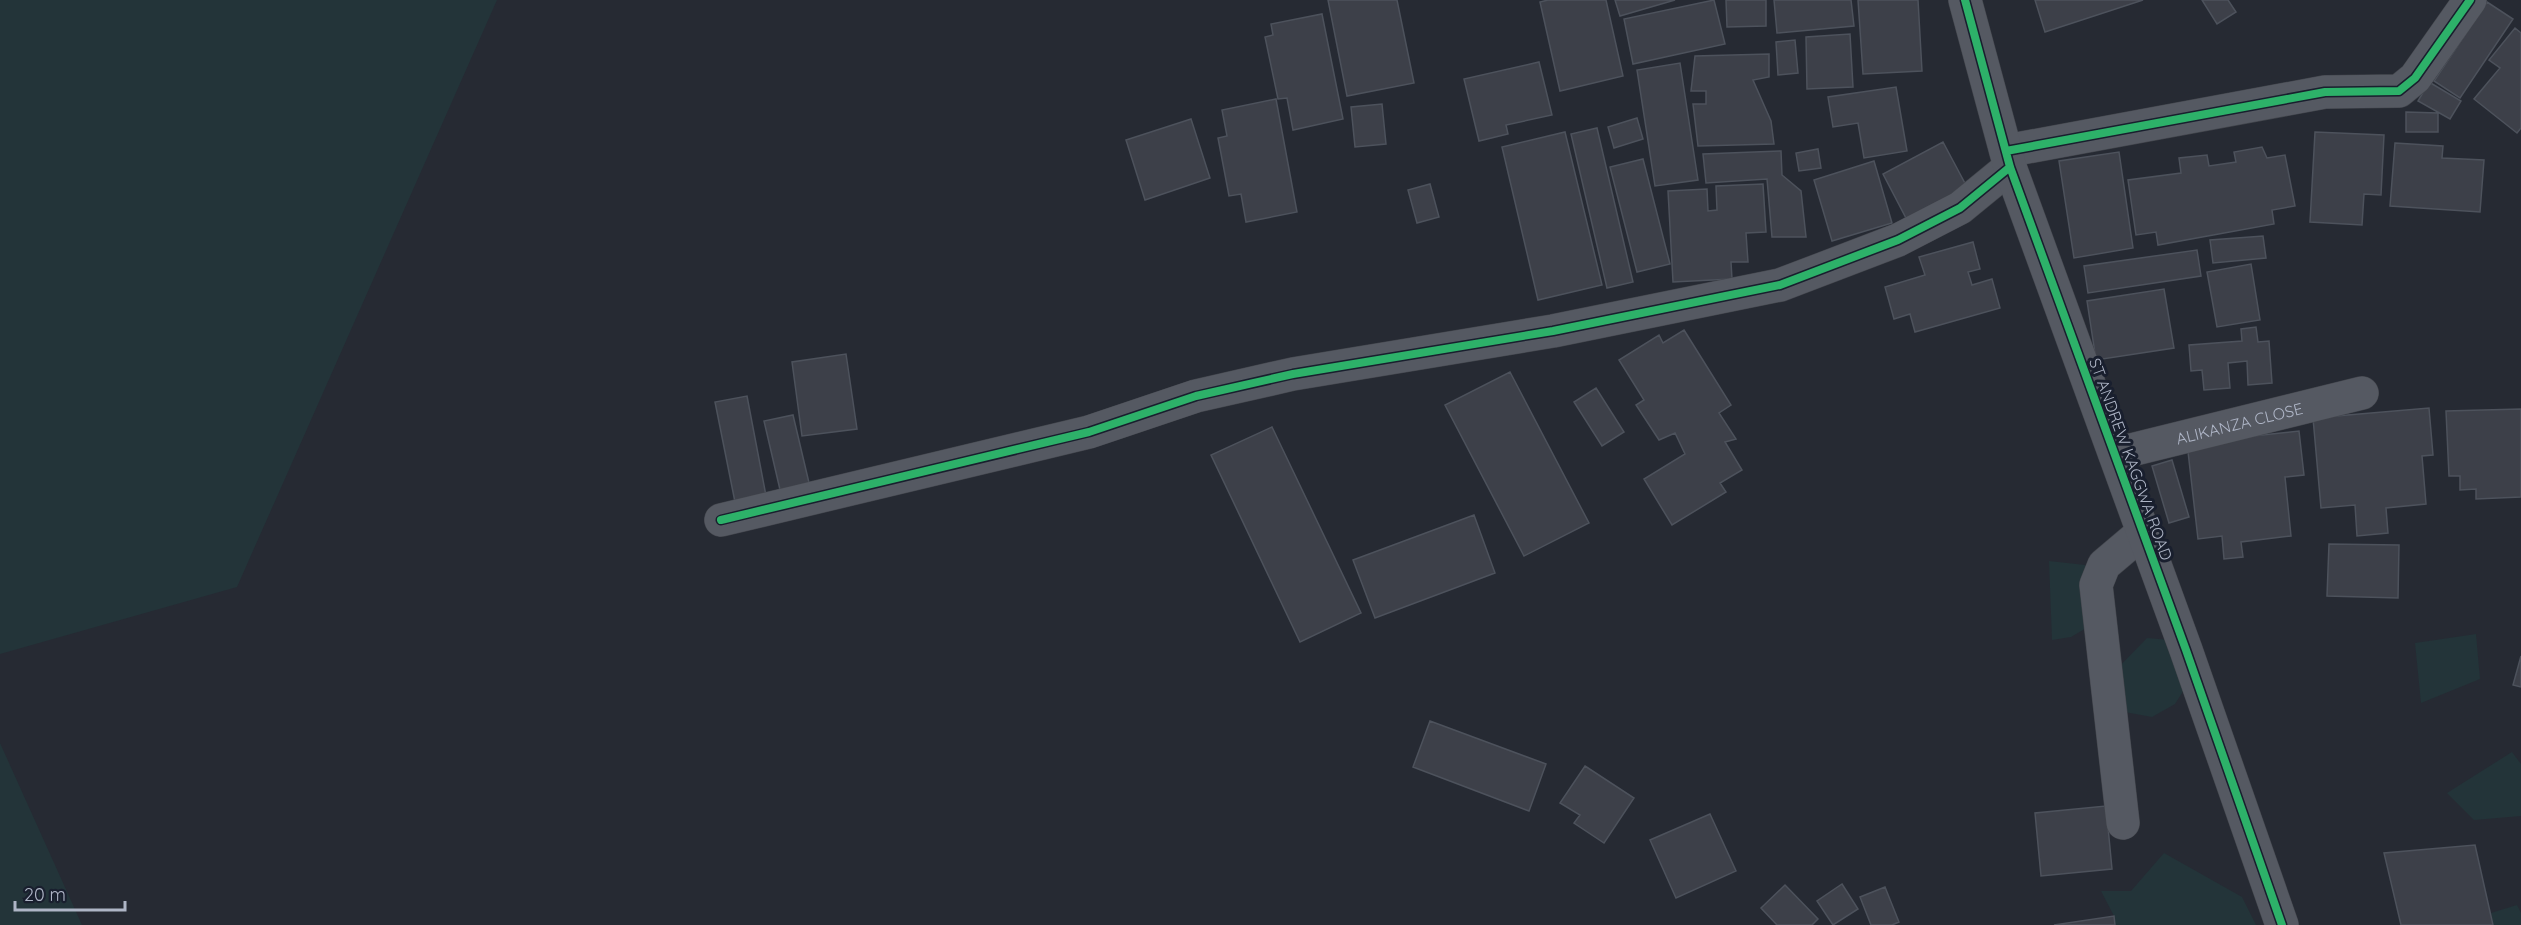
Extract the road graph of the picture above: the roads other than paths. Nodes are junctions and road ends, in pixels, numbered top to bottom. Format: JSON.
{"nodes":[{"id":1,"x":1965,"y":0,"type":"edge"},
{"id":2,"x":2470,"y":0,"type":"edge"},
{"id":3,"x":2008,"y":159,"type":"junction"},
{"id":4,"x":2362,"y":393,"type":"dead end"},
{"id":5,"x":2115,"y":454,"type":"junction"},
{"id":6,"x":721,"y":520,"type":"dead end"},
{"id":7,"x":2143,"y":532,"type":"junction"},
{"id":8,"x":2123,"y":823,"type":"dead end"},
{"id":9,"x":2282,"y":925,"type":"edge"}],
"edges":[{"from":1,"to":3,"type":"street","name":"ST ANDREW KAGGWA ROAD"},
{"from":2,"to":3,"type":"street"},
{"from":3,"to":5,"type":"street","name":"ST ANDREW KAGGWA ROAD"},
{"from":3,"to":6,"type":"street"},
{"from":4,"to":5,"type":"street","name":"ALIKANZA CLOSE"},
{"from":5,"to":7,"type":"street","name":"ST ANDREW KAGGWA ROAD"},
{"from":7,"to":8,"type":"street"},
{"from":7,"to":9,"type":"street","name":"ST ANDREW KAGGWA ROAD"}]}
